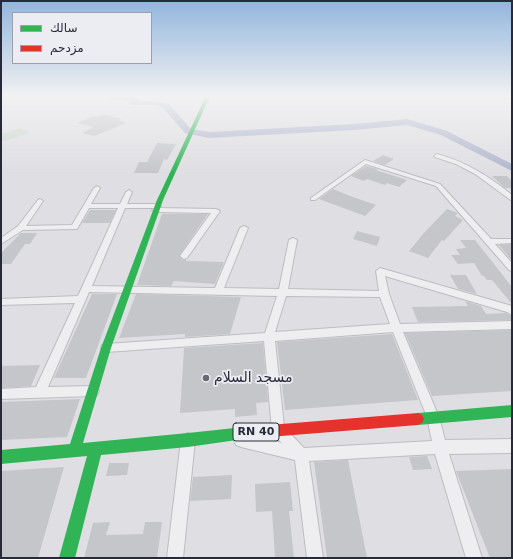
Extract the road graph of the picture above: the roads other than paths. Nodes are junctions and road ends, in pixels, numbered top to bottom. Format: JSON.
{"nodes":[{"id":1,"x":196,"y":122,"type":"edge"},
{"id":2,"x":437,"y":156,"type":"dead end"},
{"id":3,"x":97,"y":188,"type":"dead end"},
{"id":4,"x":502,"y":190,"type":"junction"},
{"id":5,"x":512,"y":191,"type":"edge"},
{"id":6,"x":129,"y":192,"type":"dead end"},
{"id":7,"x":313,"y":199,"type":"dead end"},
{"id":8,"x":512,"y":199,"type":"edge"},
{"id":9,"x":40,"y":201,"type":"dead end"},
{"id":10,"x":87,"y":206,"type":"junction"},
{"id":11,"x":123,"y":206,"type":"junction"},
{"id":12,"x":157,"y":208,"type":"junction"},
{"id":13,"x":21,"y":228,"type":"junction"},
{"id":14,"x":244,"y":228,"type":"dead end"},
{"id":15,"x":293,"y":240,"type":"dead end"},
{"id":16,"x":512,"y":241,"type":"edge"},
{"id":17,"x":1,"y":242,"type":"edge"},
{"id":18,"x":489,"y":242,"type":"junction"},
{"id":19,"x":184,"y":256,"type":"dead end"},
{"id":20,"x":512,"y":268,"type":"edge"},
{"id":21,"x":85,"y":289,"type":"junction"},
{"id":22,"x":127,"y":289,"type":"junction"},
{"id":23,"x":218,"y":290,"type":"junction"},
{"id":24,"x":283,"y":291,"type":"junction"},
{"id":25,"x":384,"y":294,"type":"junction"},
{"id":26,"x":80,"y":300,"type":"junction"},
{"id":27,"x":1,"y":302,"type":"edge"},
{"id":28,"x":512,"y":311,"type":"edge"},
{"id":29,"x":512,"y":325,"type":"edge"},
{"id":30,"x":396,"y":328,"type":"junction"},
{"id":31,"x":269,"y":336,"type":"junction"},
{"id":32,"x":106,"y":348,"type":"junction"},
{"id":33,"x":93,"y":391,"type":"junction"},
{"id":34,"x":40,"y":392,"type":"junction"},
{"id":35,"x":1,"y":394,"type":"edge"},
{"id":36,"x":512,"y":411,"type":"edge"},
{"id":37,"x":433,"y":417,"type":"junction"},
{"id":38,"x":278,"y":430,"type":"junction"},
{"id":39,"x":218,"y":435,"type":"junction"},
{"id":40,"x":188,"y":440,"type":"junction"},
{"id":41,"x":512,"y":446,"type":"edge"},
{"id":42,"x":440,"y":447,"type":"junction"},
{"id":43,"x":96,"y":449,"type":"junction"},
{"id":44,"x":74,"y":451,"type":"junction"},
{"id":45,"x":301,"y":455,"type":"junction"},
{"id":46,"x":1,"y":457,"type":"edge"},
{"id":47,"x":67,"y":558,"type":"edge"},
{"id":48,"x":175,"y":558,"type":"edge"},
{"id":49,"x":315,"y":558,"type":"edge"},
{"id":50,"x":474,"y":558,"type":"edge"}],
"edges":[{"from":1,"to":12,"type":"street"},
{"from":2,"to":4,"type":"street"},
{"from":3,"to":10,"type":"street"},
{"from":4,"to":5,"type":"street"},
{"from":4,"to":8,"type":"street"},
{"from":6,"to":11,"type":"street"},
{"from":7,"to":18,"type":"street"},
{"from":9,"to":13,"type":"street"},
{"from":10,"to":11,"type":"street"},
{"from":10,"to":13,"type":"street"},
{"from":11,"to":12,"type":"street"},
{"from":11,"to":21,"type":"street"},
{"from":12,"to":19,"type":"street"},
{"from":12,"to":22,"type":"street"},
{"from":13,"to":17,"type":"street"},
{"from":14,"to":23,"type":"street"},
{"from":15,"to":24,"type":"street"},
{"from":16,"to":18,"type":"street"},
{"from":18,"to":20,"type":"street"},
{"from":21,"to":22,"type":"street"},
{"from":21,"to":26,"type":"street"},
{"from":22,"to":23,"type":"street"},
{"from":22,"to":32,"type":"street"},
{"from":23,"to":24,"type":"street"},
{"from":24,"to":25,"type":"street"},
{"from":24,"to":31,"type":"street"},
{"from":25,"to":28,"type":"street"},
{"from":25,"to":30,"type":"street"},
{"from":26,"to":27,"type":"street"},
{"from":26,"to":34,"type":"street"},
{"from":29,"to":30,"type":"street"},
{"from":30,"to":31,"type":"street"},
{"from":30,"to":37,"type":"street"},
{"from":31,"to":32,"type":"street"},
{"from":31,"to":38,"type":"street"},
{"from":32,"to":33,"type":"street"},
{"from":33,"to":34,"type":"street"},
{"from":33,"to":44,"type":"street"},
{"from":34,"to":35,"type":"street"},
{"from":36,"to":37,"type":"street","number":"RN 40"},
{"from":37,"to":38,"type":"street","number":"RN 40"},
{"from":37,"to":42,"type":"street"},
{"from":38,"to":39,"type":"street","number":"RN 40"},
{"from":38,"to":45,"type":"street"},
{"from":39,"to":40,"type":"street","number":"RN 40"},
{"from":39,"to":45,"type":"street"},
{"from":40,"to":43,"type":"street","number":"RN 40"},
{"from":40,"to":48,"type":"street"},
{"from":41,"to":42,"type":"street"},
{"from":42,"to":45,"type":"street"},
{"from":42,"to":50,"type":"street"},
{"from":43,"to":44,"type":"street","number":"RN 40"},
{"from":43,"to":47,"type":"street"},
{"from":44,"to":46,"type":"street","number":"RN 40"},
{"from":45,"to":49,"type":"street"}]}
